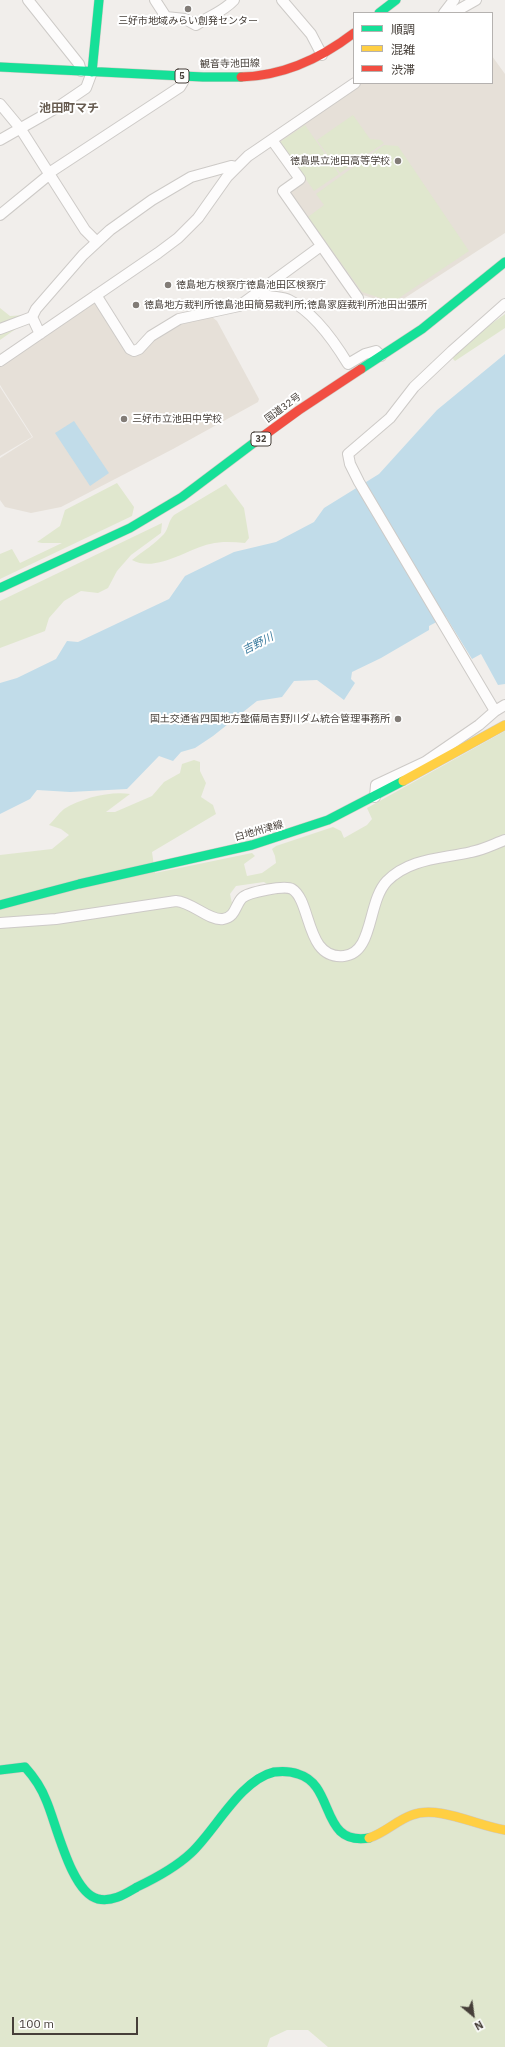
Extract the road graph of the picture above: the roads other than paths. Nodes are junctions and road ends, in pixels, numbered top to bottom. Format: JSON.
{"nodes":[{"id":1,"x":28,"y":0,"type":"edge"},
{"id":2,"x":99,"y":0,"type":"edge"},
{"id":3,"x":155,"y":0,"type":"edge"},
{"id":4,"x":234,"y":0,"type":"edge"},
{"id":5,"x":282,"y":0,"type":"edge"},
{"id":6,"x":396,"y":0,"type":"edge"},
{"id":7,"x":454,"y":0,"type":"edge"},
{"id":8,"x":476,"y":0,"type":"edge"},
{"id":9,"x":383,"y":7,"type":"edge"},
{"id":10,"x":445,"y":12,"type":"edge"},
{"id":11,"x":455,"y":12,"type":"edge"},
{"id":12,"x":353,"y":34,"type":"edge"},
{"id":13,"x":322,"y":55,"type":"junction"},
{"id":14,"x":0,"y":68,"type":"edge"},
{"id":15,"x":81,"y":70,"type":"junction"},
{"id":16,"x":92,"y":72,"type":"junction"},
{"id":17,"x":183,"y":76,"type":"junction"},
{"id":18,"x":354,"y":84,"type":"edge"},
{"id":19,"x":0,"y":104,"type":"edge"},
{"id":20,"x":20,"y":128,"type":"junction"},
{"id":21,"x":0,"y":140,"type":"edge"},
{"id":22,"x":272,"y":140,"type":"junction"},
{"id":23,"x":236,"y":167,"type":"junction"},
{"id":24,"x":49,"y":174,"type":"junction"},
{"id":25,"x":0,"y":215,"type":"edge"},
{"id":26,"x":96,"y":241,"type":"junction"},
{"id":27,"x":321,"y":246,"type":"junction"},
{"id":28,"x":505,"y":262,"type":"edge"},
{"id":29,"x":260,"y":292,"type":"junction"},
{"id":30,"x":96,"y":295,"type":"junction"},
{"id":31,"x":358,"y":298,"type":"dead end"},
{"id":32,"x":505,"y":304,"type":"edge"},
{"id":33,"x":32,"y":316,"type":"junction"},
{"id":34,"x":0,"y":329,"type":"edge"},
{"id":35,"x":40,"y":334,"type":"junction"},
{"id":36,"x":381,"y":356,"type":"junction"},
{"id":37,"x":0,"y":361,"type":"edge"},
{"id":38,"x":0,"y":588,"type":"edge"},
{"id":39,"x":505,"y":705,"type":"edge"},
{"id":40,"x":495,"y":711,"type":"junction"},
{"id":41,"x":505,"y":725,"type":"edge"},
{"id":42,"x":375,"y":797,"type":"junction"},
{"id":43,"x":505,"y":840,"type":"edge"},
{"id":44,"x":0,"y":905,"type":"edge"},
{"id":45,"x":0,"y":923,"type":"edge"},
{"id":46,"x":0,"y":1770,"type":"edge"},
{"id":47,"x":505,"y":1830,"type":"edge"}],
"edges":[{"from":1,"to":15,"type":"street"},
{"from":2,"to":16,"type":"main road"},
{"from":3,"to":4,"type":"street"},
{"from":5,"to":13,"type":"street"},
{"from":6,"to":9,"type":"main road"},
{"from":7,"to":10,"type":"street"},
{"from":8,"to":11,"type":"street"},
{"from":12,"to":13,"type":"main road","name":"観音寺池田線","number":"5"},
{"from":13,"to":17,"type":"main road","name":"観音寺池田線","number":"5"},
{"from":14,"to":15,"type":"main road","name":"観音寺池田線","number":"5"},
{"from":15,"to":16,"type":"main road","name":"観音寺池田線","number":"5"},
{"from":16,"to":17,"type":"main road","name":"観音寺池田線","number":"5"},
{"from":16,"to":20,"type":"street"},
{"from":17,"to":24,"type":"street"},
{"from":18,"to":22,"type":"street"},
{"from":19,"to":20,"type":"street"},
{"from":20,"to":21,"type":"street"},
{"from":20,"to":24,"type":"street"},
{"from":22,"to":23,"type":"street"},
{"from":22,"to":27,"type":"street"},
{"from":23,"to":26,"type":"street"},
{"from":23,"to":30,"type":"street"},
{"from":24,"to":25,"type":"street"},
{"from":24,"to":26,"type":"street"},
{"from":26,"to":33,"type":"street"},
{"from":27,"to":29,"type":"street"},
{"from":27,"to":31,"type":"street"},
{"from":28,"to":36,"type":"main road","name":"国道32号","number":"32"},
{"from":29,"to":30,"type":"street"},
{"from":29,"to":36,"type":"street"},
{"from":30,"to":35,"type":"street"},
{"from":32,"to":40,"type":"street"},
{"from":33,"to":34,"type":"street"},
{"from":33,"to":35,"type":"street"},
{"from":35,"to":37,"type":"street"},
{"from":36,"to":38,"type":"main road","name":"国道32号","number":"32"},
{"from":39,"to":40,"type":"street"},
{"from":40,"to":42,"type":"street"},
{"from":41,"to":42,"type":"main road","name":"白地州津線"},
{"from":42,"to":44,"type":"main road","name":"白地州津線"},
{"from":43,"to":45,"type":"street"},
{"from":46,"to":47,"type":"main road"}]}
